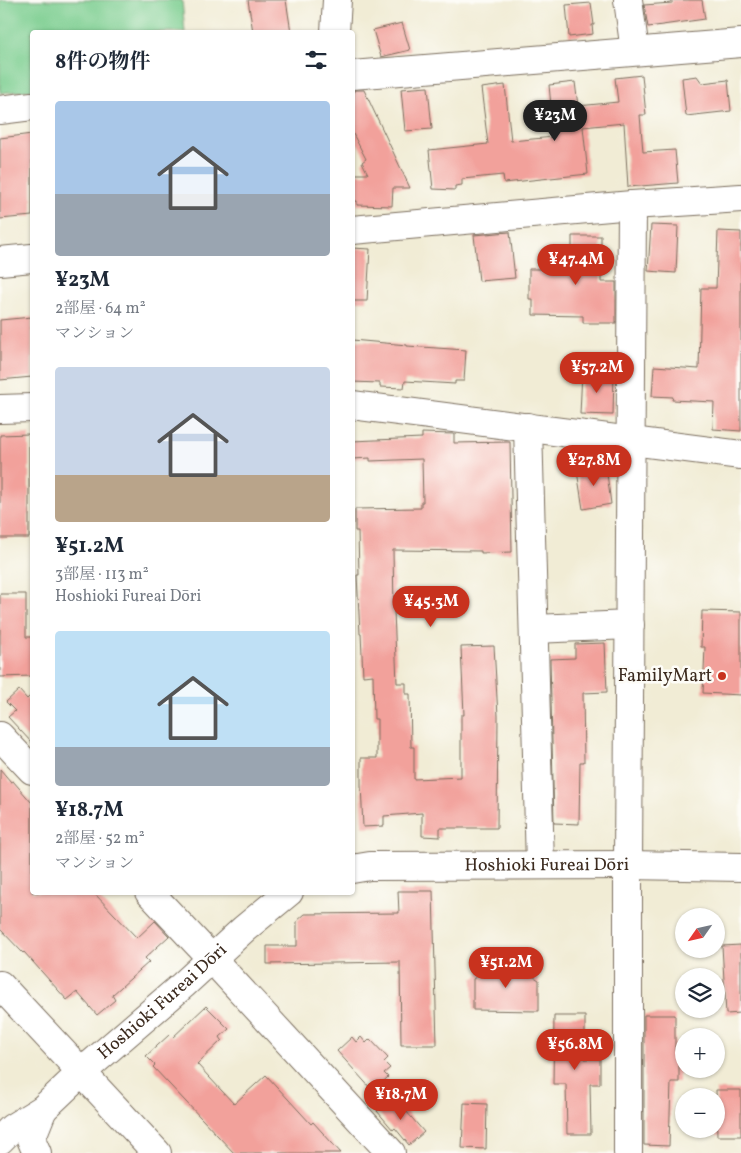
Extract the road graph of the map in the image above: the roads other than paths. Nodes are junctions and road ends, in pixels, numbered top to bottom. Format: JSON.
{"nodes":[{"id":1,"x":337,"y":0,"type":"edge"},
{"id":2,"x":628,"y":0,"type":"edge"},
{"id":3,"x":335,"y":30,"type":"edge"},
{"id":4,"x":741,"y":43,"type":"edge"},
{"id":5,"x":635,"y":51,"type":"junction"},
{"id":6,"x":355,"y":75,"type":"edge"},
{"id":7,"x":30,"y":106,"type":"edge"},
{"id":8,"x":0,"y":110,"type":"edge"},
{"id":9,"x":741,"y":198,"type":"edge"},
{"id":10,"x":632,"y":205,"type":"junction"},
{"id":11,"x":355,"y":230,"type":"edge"},
{"id":12,"x":30,"y":258,"type":"edge"},
{"id":13,"x":0,"y":261,"type":"edge"},
{"id":14,"x":355,"y":405,"type":"edge"},
{"id":15,"x":30,"y":408,"type":"edge"},
{"id":16,"x":0,"y":409,"type":"edge"},
{"id":17,"x":528,"y":427,"type":"junction"},
{"id":18,"x":631,"y":440,"type":"junction"},
{"id":19,"x":741,"y":455,"type":"edge"},
{"id":20,"x":630,"y":625,"type":"junction"},
{"id":21,"x":534,"y":629,"type":"junction"},
{"id":22,"x":0,"y":736,"type":"edge"},
{"id":23,"x":30,"y":768,"type":"edge"},
{"id":24,"x":540,"y":865,"type":"junction"},
{"id":25,"x":628,"y":865,"type":"junction"},
{"id":26,"x":741,"y":867,"type":"edge"},
{"id":27,"x":355,"y":868,"type":"edge"},
{"id":28,"x":152,"y":895,"type":"edge"},
{"id":29,"x":285,"y":895,"type":"edge"},
{"id":30,"x":212,"y":958,"type":"junction"},
{"id":31,"x":3,"y":995,"type":"edge"},
{"id":32,"x":82,"y":1072,"type":"junction"},
{"id":33,"x":42,"y":1109,"type":"junction"},
{"id":34,"x":0,"y":1140,"type":"edge"},
{"id":35,"x":37,"y":1153,"type":"edge"},
{"id":36,"x":157,"y":1153,"type":"edge"},
{"id":37,"x":392,"y":1153,"type":"edge"},
{"id":38,"x":628,"y":1153,"type":"edge"}],
"edges":[{"from":1,"to":3,"type":"street"},
{"from":2,"to":5,"type":"street"},
{"from":4,"to":5,"type":"street"},
{"from":5,"to":6,"type":"street"},
{"from":7,"to":8,"type":"street"},
{"from":9,"to":10,"type":"street"},
{"from":10,"to":11,"type":"street"},
{"from":10,"to":18,"type":"street"},
{"from":12,"to":13,"type":"street"},
{"from":14,"to":17,"type":"street"},
{"from":15,"to":16,"type":"street"},
{"from":17,"to":18,"type":"street"},
{"from":17,"to":21,"type":"street"},
{"from":18,"to":19,"type":"street"},
{"from":18,"to":20,"type":"street"},
{"from":20,"to":21,"type":"street"},
{"from":20,"to":25,"type":"street"},
{"from":21,"to":24,"type":"street"},
{"from":22,"to":23,"type":"street"},
{"from":24,"to":25,"type":"street","name":"Hoshioki Fureai Dōri"},
{"from":24,"to":27,"type":"street","name":"Hoshioki Fureai Dōri"},
{"from":25,"to":26,"type":"street","name":"Hoshioki Fureai Dōri"},
{"from":25,"to":38,"type":"street"},
{"from":28,"to":30,"type":"street"},
{"from":29,"to":30,"type":"street","name":"Hoshioki Fureai Dōri"},
{"from":30,"to":32,"type":"street","name":"Hoshioki Fureai Dōri"},
{"from":30,"to":37,"type":"street"},
{"from":31,"to":32,"type":"street"},
{"from":32,"to":33,"type":"street","name":"Hoshioki Fureai Dōri"},
{"from":32,"to":36,"type":"street"},
{"from":33,"to":34,"type":"street","name":"Hoshioki Fureai Dōri"},
{"from":33,"to":35,"type":"street"}]}
